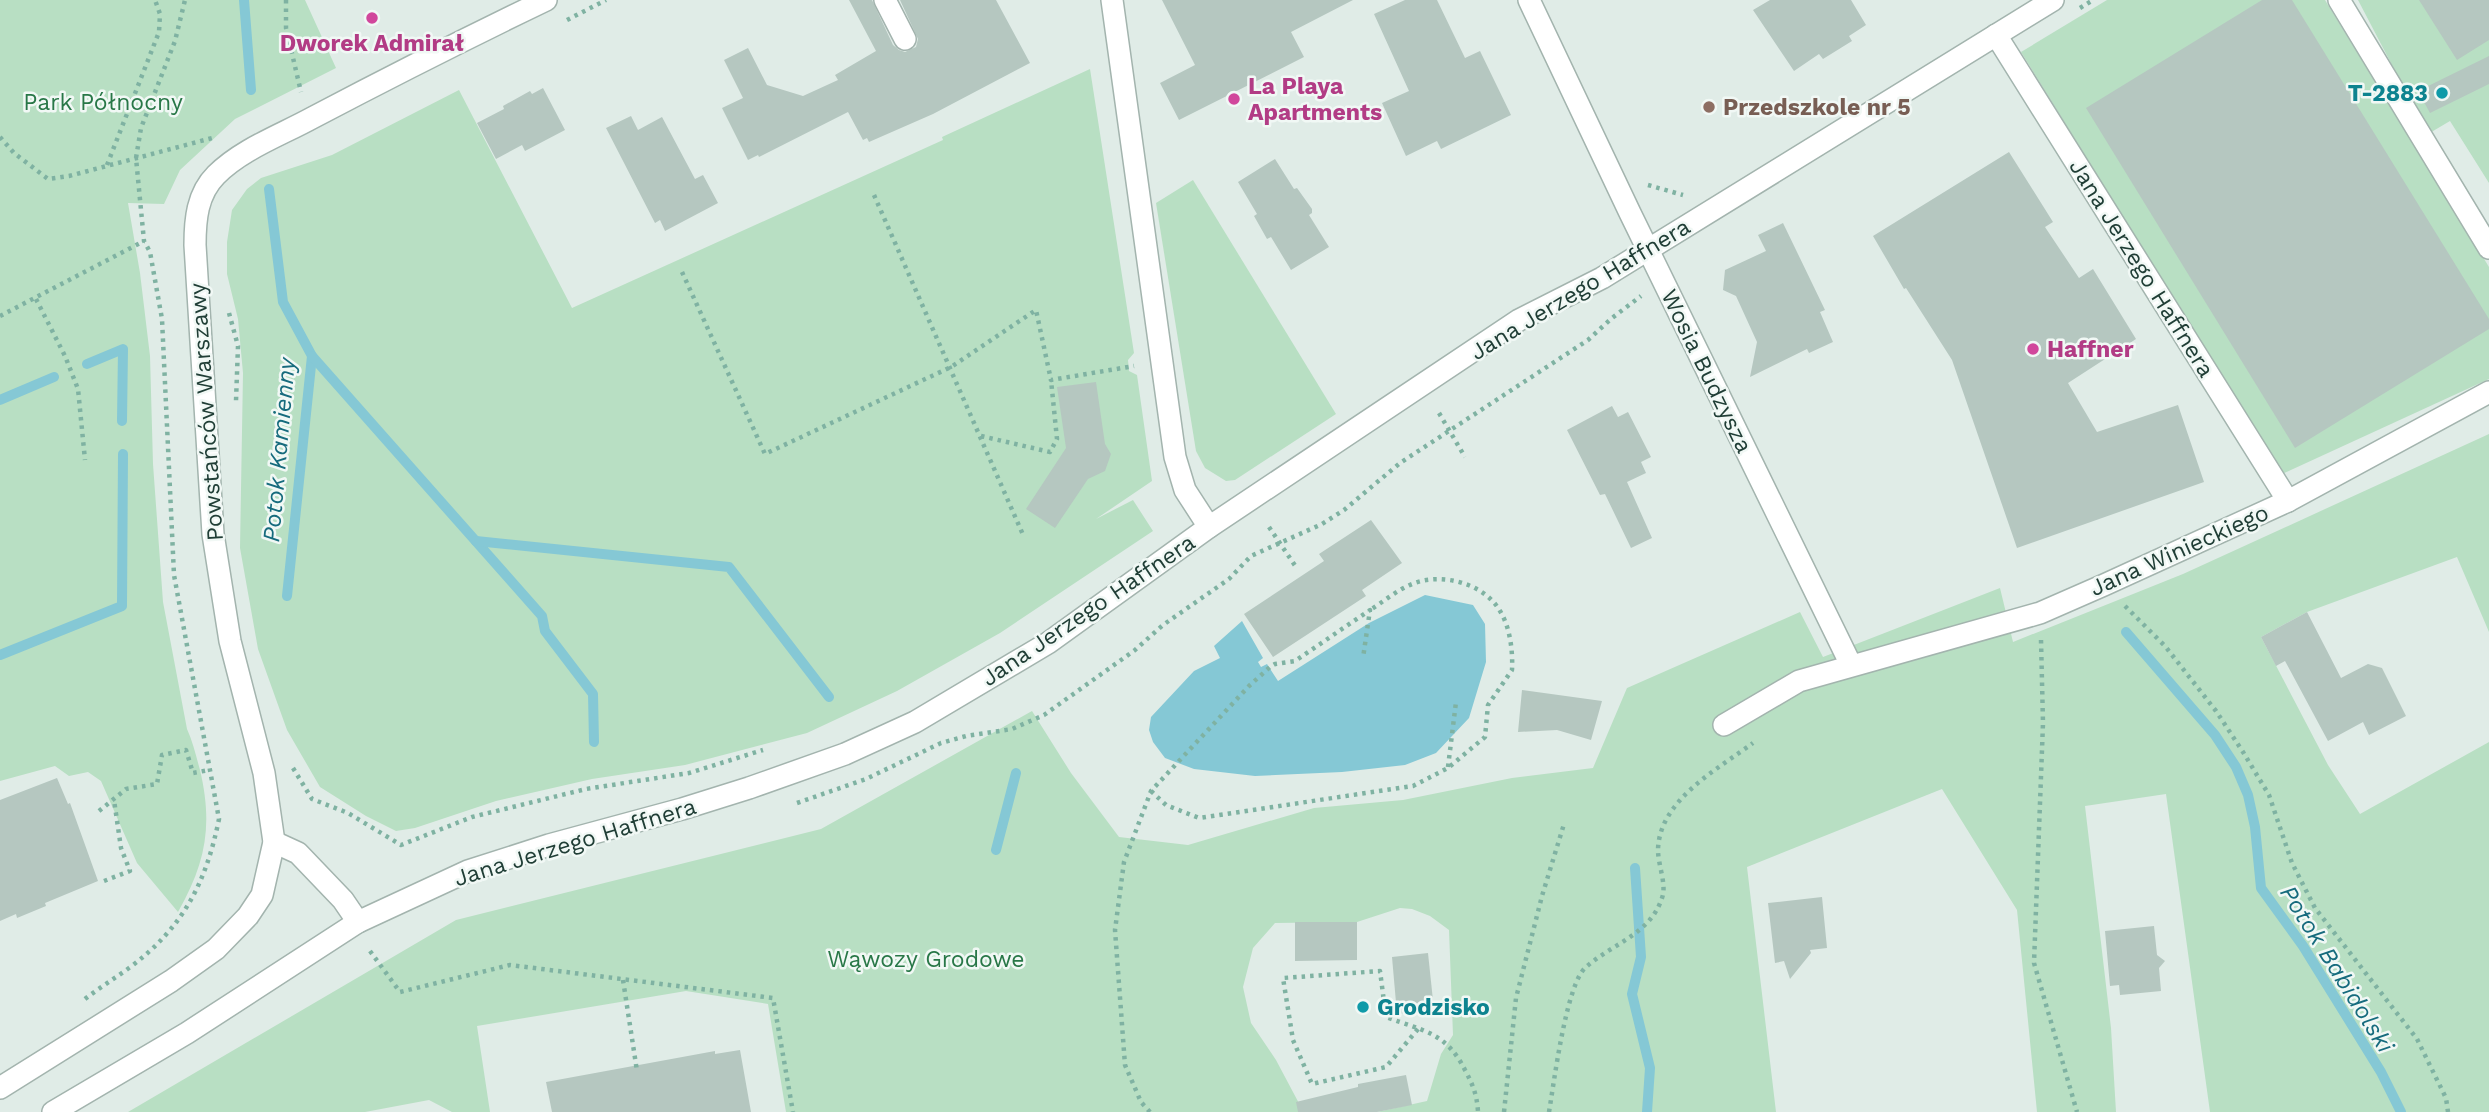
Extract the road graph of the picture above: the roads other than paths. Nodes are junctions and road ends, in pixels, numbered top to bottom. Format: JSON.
{"nodes":[{"id":1,"x":546,"y":0,"type":"edge"},
{"id":2,"x":885,"y":0,"type":"edge"},
{"id":3,"x":1112,"y":0,"type":"edge"},
{"id":4,"x":1529,"y":0,"type":"edge"},
{"id":5,"x":2053,"y":0,"type":"edge"},
{"id":6,"x":2339,"y":0,"type":"edge"},
{"id":7,"x":1996,"y":35,"type":"junction"},
{"id":8,"x":905,"y":39,"type":"dead end"},
{"id":9,"x":2489,"y":248,"type":"edge"},
{"id":10,"x":1648,"y":249,"type":"junction"},
{"id":11,"x":2489,"y":392,"type":"edge"},
{"id":12,"x":2288,"y":501,"type":"junction"},
{"id":13,"x":1209,"y":527,"type":"junction"},
{"id":14,"x":1851,"y":665,"type":"junction"},
{"id":15,"x":1724,"y":725,"type":"dead end"},
{"id":16,"x":274,"y":842,"type":"junction"},
{"id":17,"x":358,"y":922,"type":"junction"},
{"id":18,"x":0,"y":1088,"type":"edge"},
{"id":19,"x":53,"y":1112,"type":"edge"}],
"edges":[{"from":1,"to":16,"type":"street","name":"Powstańców Warszawy"},
{"from":2,"to":8,"type":"street"},
{"from":3,"to":13,"type":"street"},
{"from":4,"to":10,"type":"street","name":"Wosia Budzysza"},
{"from":5,"to":7,"type":"street","name":"Jana Jerzego Haffnera"},
{"from":6,"to":9,"type":"street"},
{"from":7,"to":10,"type":"street","name":"Jana Jerzego Haffnera"},
{"from":7,"to":12,"type":"street","name":"Jana Jerzego Haffnera"},
{"from":10,"to":13,"type":"street","name":"Jana Jerzego Haffnera"},
{"from":10,"to":14,"type":"street","name":"Wosia Budzysza"},
{"from":11,"to":12,"type":"street","name":"Jana Winieckiego"},
{"from":12,"to":14,"type":"street","name":"Jana Winieckiego"},
{"from":13,"to":17,"type":"street","name":"Jana Jerzego Haffnera"},
{"from":14,"to":15,"type":"street","name":"Jana Winieckiego"},
{"from":16,"to":17,"type":"street"},
{"from":16,"to":18,"type":"street","name":"Powstańców Warszawy"},
{"from":17,"to":19,"type":"street","name":"Jana Jerzego Haffnera"}]}
